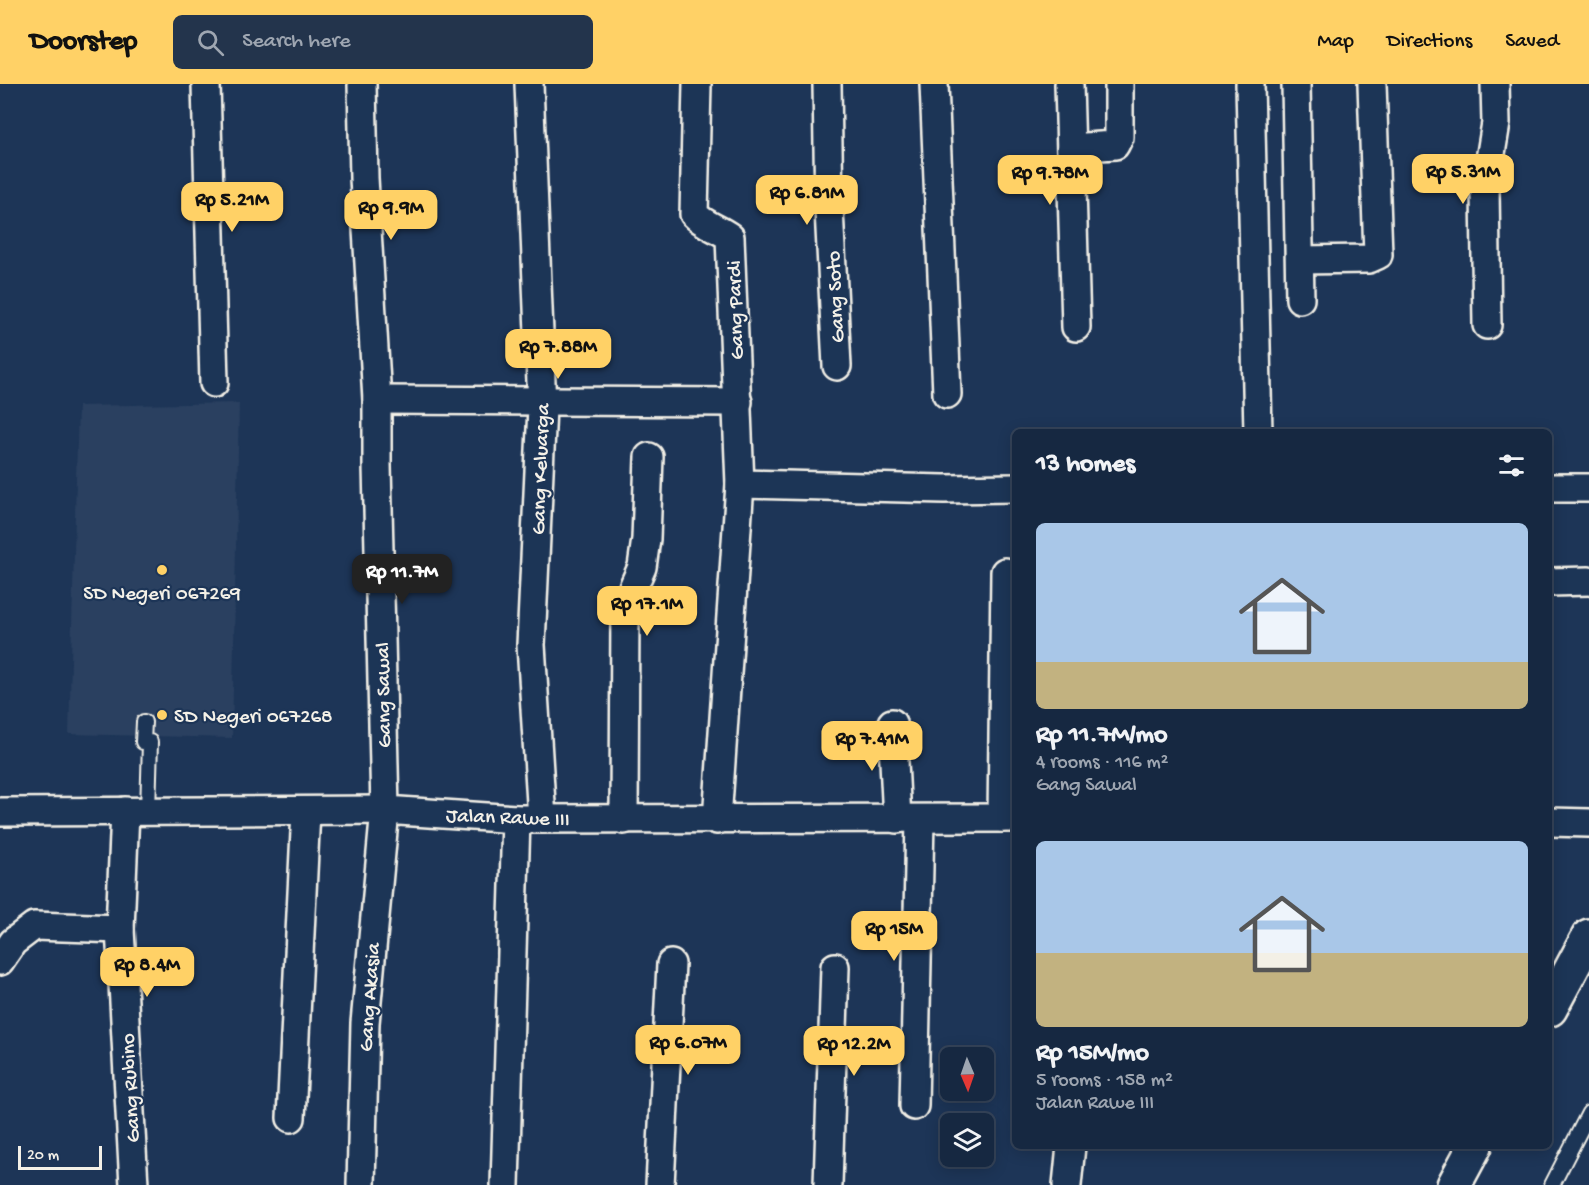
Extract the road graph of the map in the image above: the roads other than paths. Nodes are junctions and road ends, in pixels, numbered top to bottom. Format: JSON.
{"nodes":[{"id":1,"x":206,"y":84,"type":"edge"},
{"id":2,"x":362,"y":84,"type":"edge"},
{"id":3,"x":529,"y":84,"type":"edge"},
{"id":4,"x":697,"y":84,"type":"edge"},
{"id":5,"x":826,"y":84,"type":"edge"},
{"id":6,"x":934,"y":84,"type":"edge"},
{"id":7,"x":1069,"y":84,"type":"edge"},
{"id":8,"x":1119,"y":84,"type":"edge"},
{"id":9,"x":1250,"y":84,"type":"edge"},
{"id":10,"x":1296,"y":84,"type":"edge"},
{"id":11,"x":1372,"y":84,"type":"edge"},
{"id":12,"x":1495,"y":84,"type":"edge"},
{"id":13,"x":1071,"y":148,"type":"junction"},
{"id":14,"x":1300,"y":260,"type":"junction"},
{"id":15,"x":1300,"y":299,"type":"dead end"},
{"id":16,"x":1487,"y":325,"type":"dead end"},
{"id":17,"x":1076,"y":327,"type":"dead end"},
{"id":18,"x":837,"y":366,"type":"dead end"},
{"id":19,"x":214,"y":383,"type":"dead end"},
{"id":20,"x":947,"y":393,"type":"dead end"},
{"id":21,"x":378,"y":400,"type":"junction"},
{"id":22,"x":542,"y":402,"type":"junction"},
{"id":23,"x":738,"y":402,"type":"junction"},
{"id":24,"x":1258,"y":429,"type":"edge"},
{"id":25,"x":649,"y":457,"type":"dead end"},
{"id":26,"x":740,"y":484,"type":"junction"},
{"id":27,"x":1012,"y":488,"type":"edge"},
{"id":28,"x":1552,"y":488,"type":"edge"},
{"id":29,"x":1589,"y":488,"type":"edge"},
{"id":30,"x":1005,"y":572,"type":"dead end"},
{"id":31,"x":1589,"y":580,"type":"edge"},
{"id":32,"x":1552,"y":582,"type":"edge"},
{"id":33,"x":144,"y":722,"type":"dead end"},
{"id":34,"x":892,"y":723,"type":"dead end"},
{"id":35,"x":385,"y":810,"type":"junction"},
{"id":36,"x":306,"y":811,"type":"junction"},
{"id":37,"x":0,"y":812,"type":"edge"},
{"id":38,"x":136,"y":812,"type":"junction"},
{"id":39,"x":1009,"y":818,"type":"edge"},
{"id":40,"x":529,"y":819,"type":"junction"},
{"id":41,"x":908,"y":819,"type":"junction"},
{"id":42,"x":624,"y":820,"type":"junction"},
{"id":43,"x":717,"y":820,"type":"junction"},
{"id":44,"x":1552,"y":822,"type":"edge"},
{"id":45,"x":1589,"y":823,"type":"edge"},
{"id":46,"x":120,"y":929,"type":"junction"},
{"id":47,"x":1589,"y":936,"type":"edge"},
{"id":48,"x":0,"y":961,"type":"edge"},
{"id":49,"x":671,"y":964,"type":"dead end"},
{"id":50,"x":835,"y":967,"type":"dead end"},
{"id":51,"x":1552,"y":1005,"type":"edge"},
{"id":52,"x":914,"y":1106,"type":"dead end"},
{"id":53,"x":1589,"y":1113,"type":"edge"},
{"id":54,"x":291,"y":1118,"type":"dead end"},
{"id":55,"x":1071,"y":1149,"type":"edge"},
{"id":56,"x":1473,"y":1149,"type":"edge"},
{"id":57,"x":134,"y":1185,"type":"edge"},
{"id":58,"x":361,"y":1185,"type":"edge"},
{"id":59,"x":505,"y":1185,"type":"edge"},
{"id":60,"x":660,"y":1185,"type":"edge"},
{"id":61,"x":828,"y":1185,"type":"edge"},
{"id":62,"x":1067,"y":1185,"type":"edge"},
{"id":63,"x":1454,"y":1185,"type":"edge"},
{"id":64,"x":1552,"y":1185,"type":"edge"}],
"edges":[{"from":1,"to":19,"type":"street"},
{"from":2,"to":21,"type":"street","name":"Gang Sawal"},
{"from":3,"to":22,"type":"street","name":"Gang Keluarga"},
{"from":4,"to":23,"type":"street","name":"Gang Pardi"},
{"from":5,"to":18,"type":"street","name":"Gang Soto"},
{"from":6,"to":20,"type":"street"},
{"from":7,"to":13,"type":"street"},
{"from":8,"to":13,"type":"street"},
{"from":9,"to":24,"type":"street"},
{"from":10,"to":14,"type":"street"},
{"from":11,"to":14,"type":"street"},
{"from":12,"to":16,"type":"street"},
{"from":13,"to":17,"type":"street"},
{"from":14,"to":15,"type":"street"},
{"from":21,"to":22,"type":"street"},
{"from":21,"to":35,"type":"street","name":"Gang Sawal"},
{"from":22,"to":23,"type":"street"},
{"from":22,"to":40,"type":"street","name":"Gang Keluarga"},
{"from":23,"to":26,"type":"street","name":"Gang Pardi"},
{"from":25,"to":42,"type":"street"},
{"from":26,"to":27,"type":"street"},
{"from":26,"to":43,"type":"street","name":"Gang Pardi"},
{"from":28,"to":29,"type":"street"},
{"from":30,"to":39,"type":"street"},
{"from":31,"to":32,"type":"street"},
{"from":33,"to":38,"type":"lane"},
{"from":34,"to":41,"type":"street"},
{"from":35,"to":36,"type":"street","name":"Jalan Rawe III"},
{"from":35,"to":40,"type":"street","name":"Jalan Rawe III"},
{"from":35,"to":58,"type":"street","name":"Gang Akasia"},
{"from":36,"to":38,"type":"street","name":"Jalan Rawe III"},
{"from":36,"to":54,"type":"street"},
{"from":37,"to":38,"type":"street","name":"Jalan Rawe III"},
{"from":38,"to":46,"type":"street","name":"Gang Rubino"},
{"from":39,"to":41,"type":"street","name":"Jalan Rawe III"},
{"from":40,"to":42,"type":"street","name":"Jalan Rawe III"},
{"from":40,"to":59,"type":"street","name":"Gang Keluarga"},
{"from":41,"to":43,"type":"street","name":"Jalan Rawe III"},
{"from":41,"to":52,"type":"street"},
{"from":42,"to":43,"type":"street","name":"Jalan Rawe III"},
{"from":44,"to":45,"type":"street"},
{"from":46,"to":48,"type":"street"},
{"from":46,"to":57,"type":"street","name":"Gang Rubino"},
{"from":47,"to":51,"type":"street"},
{"from":49,"to":60,"type":"street"},
{"from":50,"to":61,"type":"street"},
{"from":53,"to":64,"type":"lane"},
{"from":55,"to":62,"type":"street"},
{"from":56,"to":63,"type":"street"}]}
